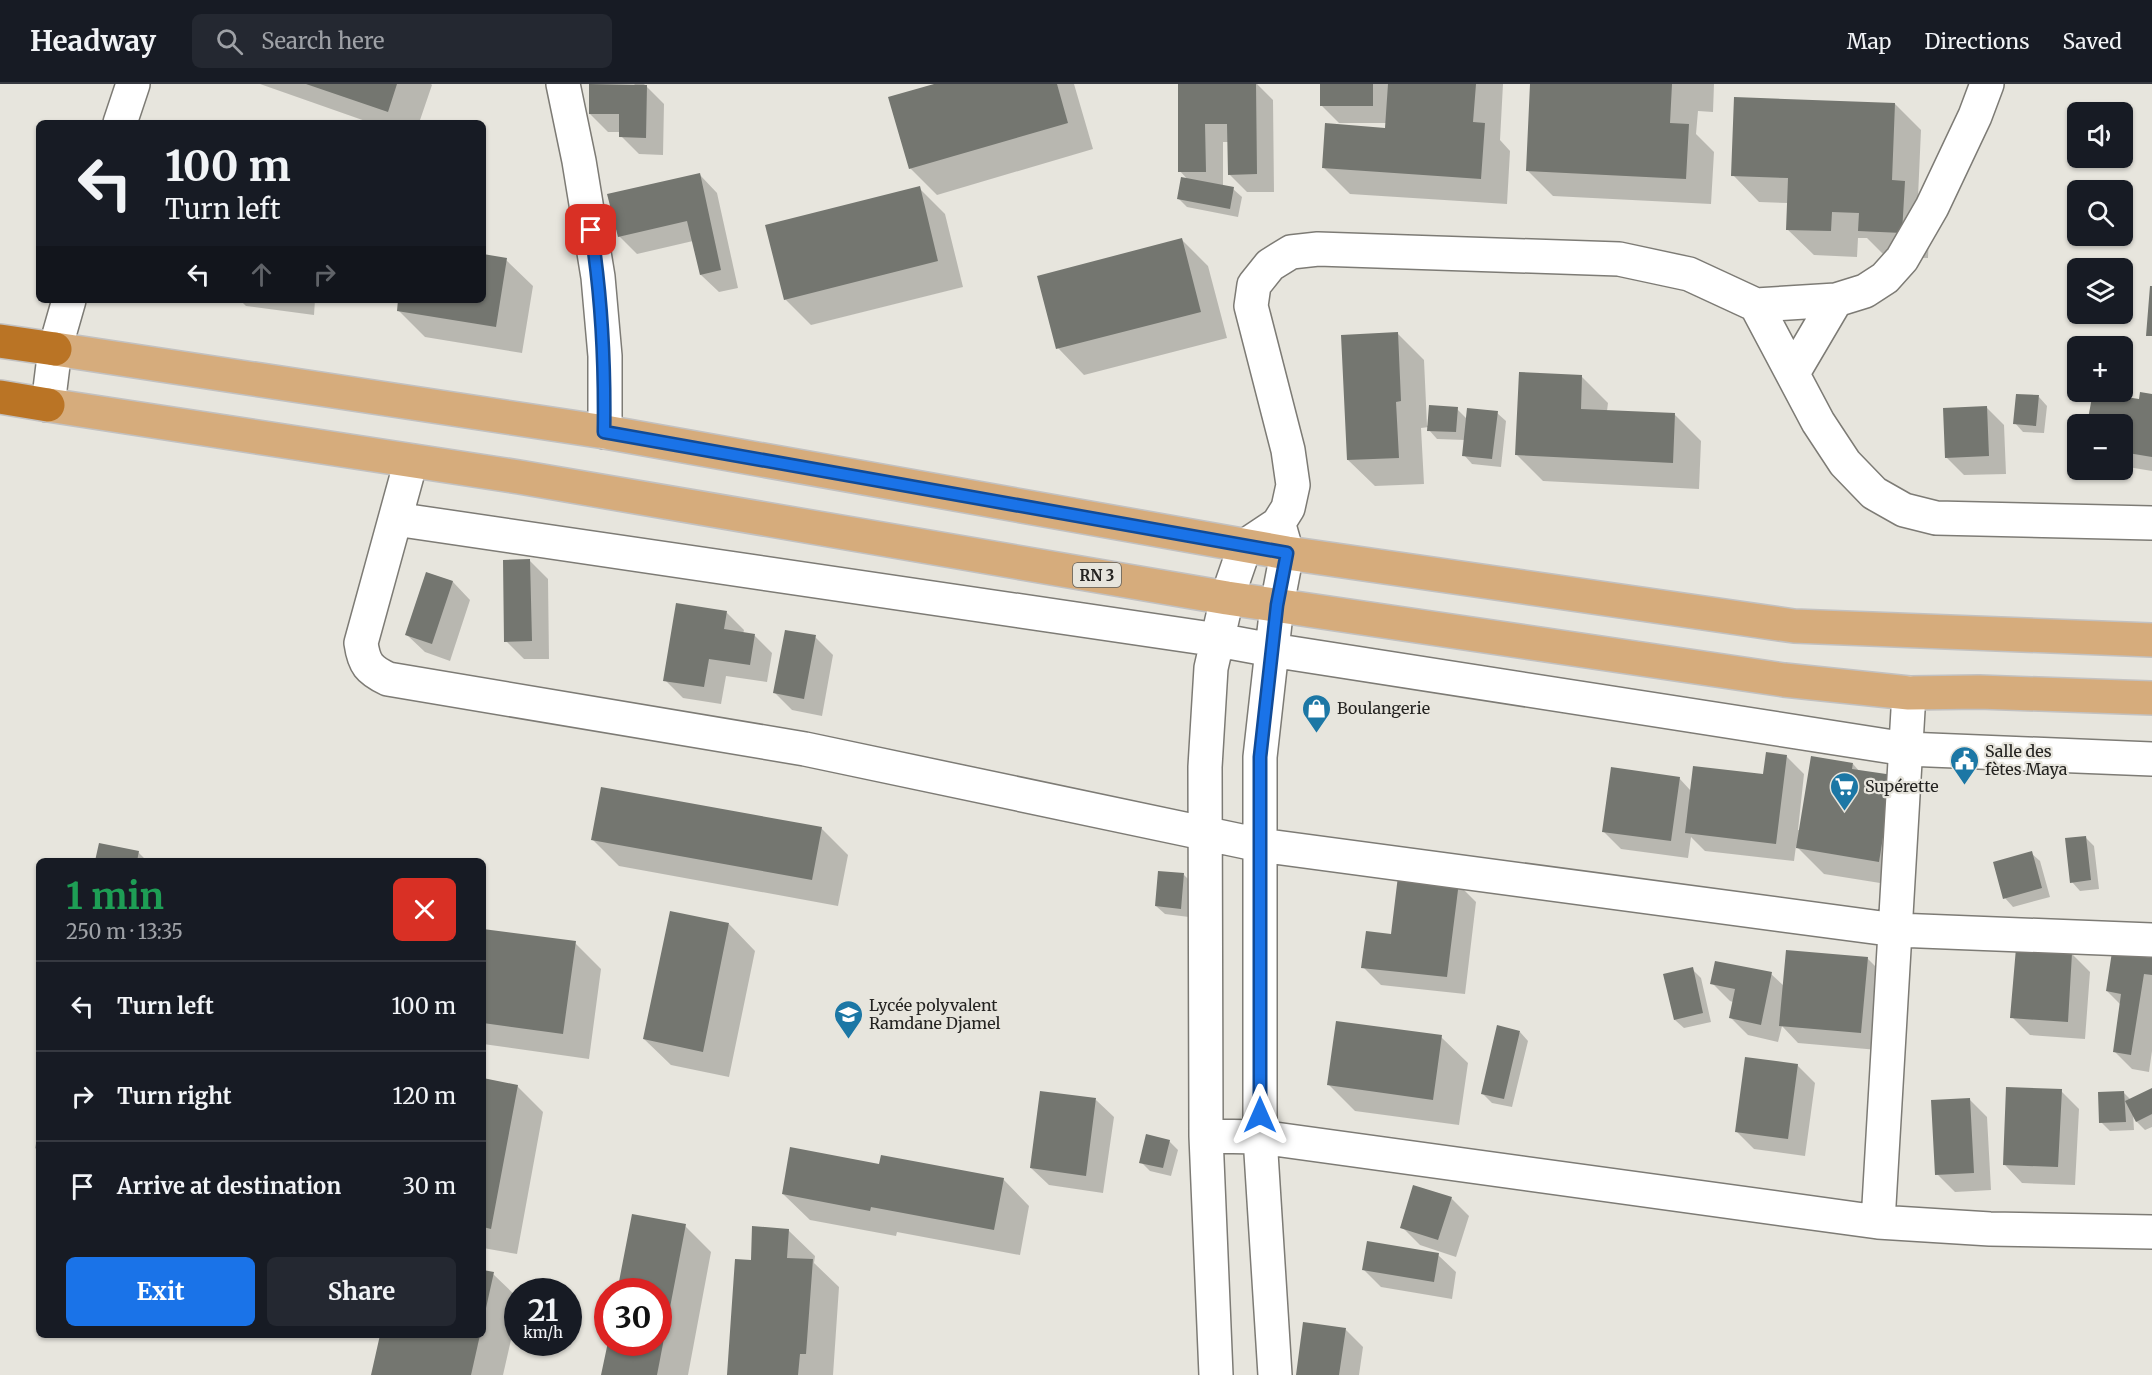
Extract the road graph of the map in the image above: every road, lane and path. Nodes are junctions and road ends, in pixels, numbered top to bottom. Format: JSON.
{"nodes":[{"id":1,"x":134,"y":84,"type":"edge"},
{"id":2,"x":563,"y":84,"type":"edge"},
{"id":3,"x":1988,"y":84,"type":"edge"},
{"id":4,"x":121,"y":120,"type":"edge"},
{"id":5,"x":1836,"y":300,"type":"junction"},
{"id":6,"x":68,"y":303,"type":"edge"},
{"id":7,"x":1756,"y":305,"type":"junction"},
{"id":8,"x":0,"y":341,"type":"edge"},
{"id":9,"x":55,"y":349,"type":"junction"},
{"id":10,"x":1793,"y":373,"type":"junction"},
{"id":11,"x":0,"y":397,"type":"edge"},
{"id":12,"x":48,"y":405,"type":"junction"},
{"id":13,"x":604,"y":432,"type":"junction"},
{"id":14,"x":411,"y":461,"type":"junction"},
{"id":15,"x":395,"y":519,"type":"junction"},
{"id":16,"x":2152,"y":524,"type":"edge"},
{"id":17,"x":1282,"y":539,"type":"junction"},
{"id":18,"x":1245,"y":546,"type":"junction"},
{"id":19,"x":1227,"y":597,"type":"junction"},
{"id":20,"x":1277,"y":605,"type":"junction"},
{"id":21,"x":1218,"y":640,"type":"junction"},
{"id":22,"x":2152,"y":640,"type":"edge"},
{"id":23,"x":1272,"y":650,"type":"junction"},
{"id":24,"x":1909,"y":693,"type":"junction"},
{"id":25,"x":2152,"y":698,"type":"edge"},
{"id":26,"x":1906,"y":749,"type":"junction"},
{"id":27,"x":2152,"y":759,"type":"edge"},
{"id":28,"x":1205,"y":835,"type":"junction"},
{"id":29,"x":1260,"y":845,"type":"junction"},
{"id":30,"x":1896,"y":930,"type":"junction"},
{"id":31,"x":2152,"y":940,"type":"edge"},
{"id":32,"x":1206,"y":1136,"type":"junction"},
{"id":33,"x":1260,"y":1137,"type":"junction"},
{"id":34,"x":1878,"y":1222,"type":"junction"},
{"id":35,"x":2152,"y":1232,"type":"edge"},
{"id":36,"x":1216,"y":1375,"type":"edge"},
{"id":37,"x":1275,"y":1375,"type":"edge"}],
"edges":[{"from":1,"to":4,"type":"street"},
{"from":2,"to":13,"type":"street"},
{"from":3,"to":5,"type":"street"},
{"from":5,"to":7,"type":"street"},
{"from":5,"to":10,"type":"street"},
{"from":6,"to":9,"type":"street"},
{"from":7,"to":10,"type":"street"},
{"from":7,"to":17,"type":"street"},
{"from":8,"to":9,"type":"highway"},
{"from":9,"to":12,"type":"street"},
{"from":9,"to":13,"type":"main road"},
{"from":10,"to":16,"type":"street"},
{"from":11,"to":12,"type":"highway","number":"RN 3"},
{"from":12,"to":14,"type":"main road","number":"RN 3"},
{"from":13,"to":18,"type":"main road"},
{"from":14,"to":15,"type":"street"},
{"from":14,"to":19,"type":"main road","number":"RN 3"},
{"from":15,"to":21,"type":"street"},
{"from":15,"to":28,"type":"street"},
{"from":17,"to":18,"type":"main road"},
{"from":17,"to":20,"type":"street"},
{"from":17,"to":22,"type":"main road"},
{"from":18,"to":19,"type":"street"},
{"from":19,"to":20,"type":"main road","number":"RN 3"},
{"from":19,"to":21,"type":"street"},
{"from":20,"to":23,"type":"street"},
{"from":20,"to":24,"type":"main road","number":"RN 3"},
{"from":21,"to":23,"type":"street"},
{"from":21,"to":28,"type":"street"},
{"from":23,"to":26,"type":"street"},
{"from":23,"to":29,"type":"street"},
{"from":24,"to":25,"type":"main road","number":"RN 3"},
{"from":24,"to":26,"type":"street"},
{"from":26,"to":27,"type":"street"},
{"from":26,"to":30,"type":"street"},
{"from":28,"to":29,"type":"street"},
{"from":28,"to":32,"type":"street"},
{"from":29,"to":30,"type":"street"},
{"from":29,"to":33,"type":"street"},
{"from":30,"to":31,"type":"street"},
{"from":30,"to":34,"type":"street"},
{"from":32,"to":33,"type":"street"},
{"from":32,"to":36,"type":"street"},
{"from":33,"to":34,"type":"street"},
{"from":33,"to":37,"type":"street"},
{"from":34,"to":35,"type":"street"}]}
